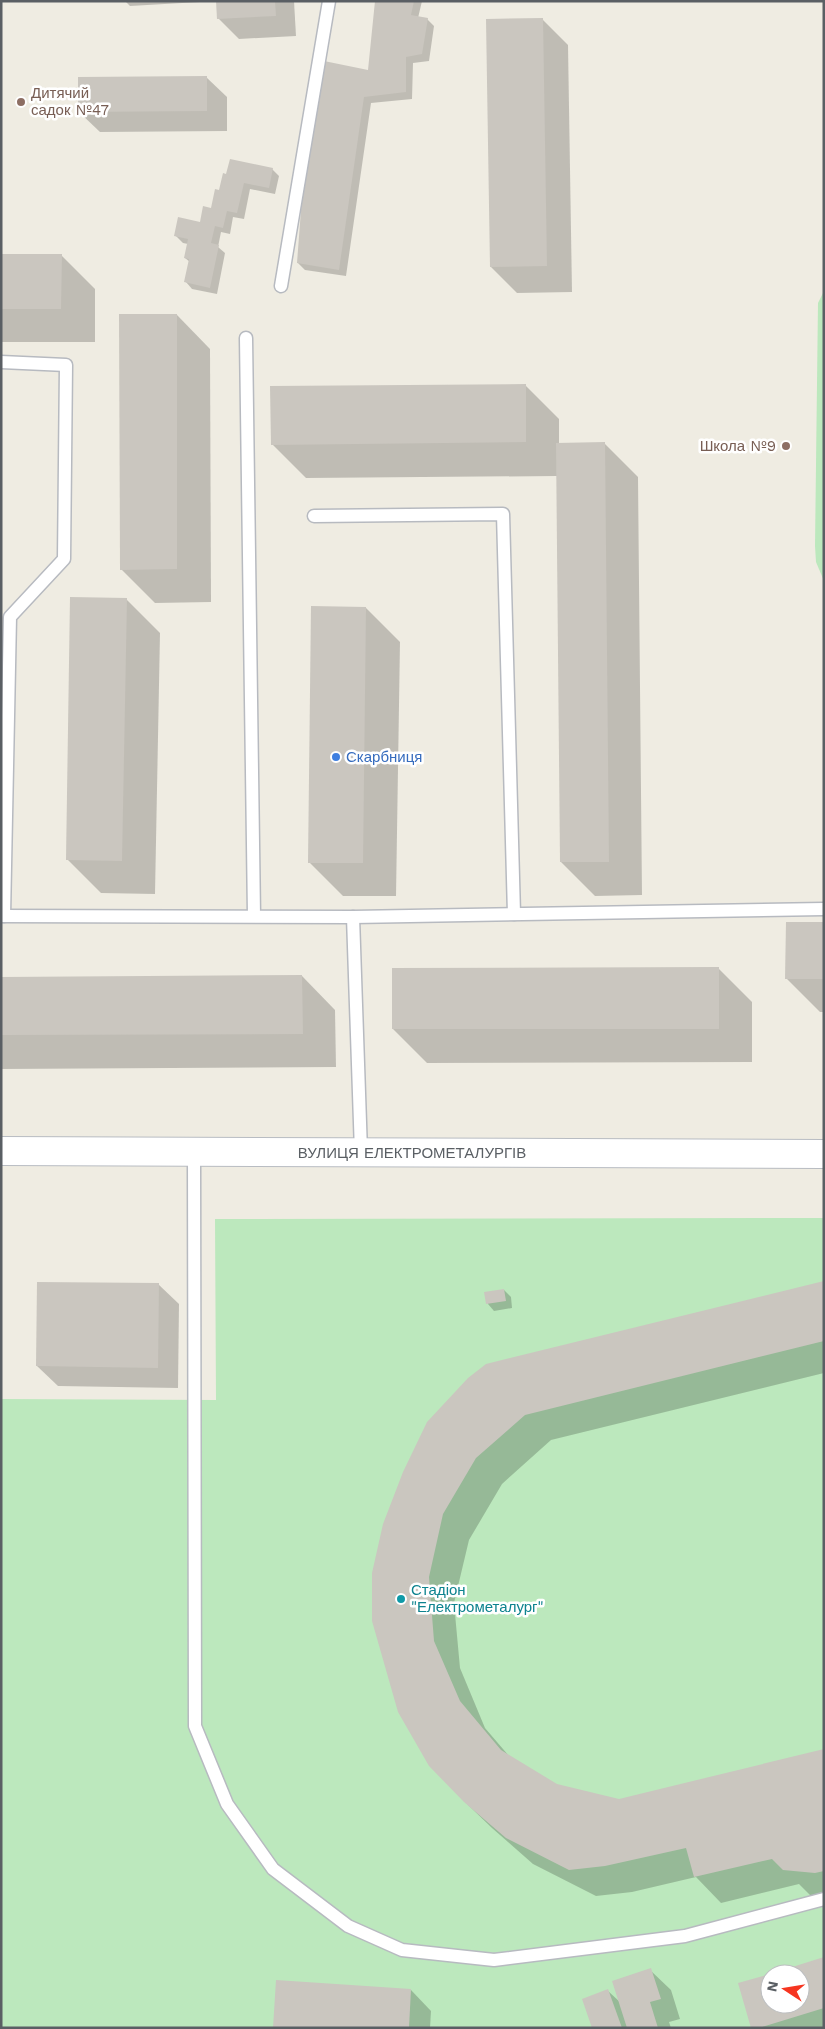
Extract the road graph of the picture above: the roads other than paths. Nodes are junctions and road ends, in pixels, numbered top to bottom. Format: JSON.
{"nodes":[{"id":1,"x":329,"y":1,"type":"edge"},
{"id":2,"x":281,"y":286,"type":"dead end"},
{"id":3,"x":246,"y":338,"type":"dead end"},
{"id":4,"x":1,"y":362,"type":"edge"},
{"id":5,"x":314,"y":516,"type":"dead end"},
{"id":6,"x":824,"y":909,"type":"edge"},
{"id":7,"x":514,"y":914,"type":"junction"},
{"id":8,"x":2,"y":916,"type":"edge"},
{"id":9,"x":254,"y":916,"type":"junction"},
{"id":10,"x":353,"y":917,"type":"junction"},
{"id":11,"x":1,"y":1151,"type":"edge"},
{"id":12,"x":194,"y":1152,"type":"junction"},
{"id":13,"x":361,"y":1152,"type":"junction"},
{"id":14,"x":824,"y":1154,"type":"edge"},
{"id":15,"x":824,"y":1899,"type":"edge"}],
"edges":[{"from":1,"to":2,"type":"lane"},
{"from":3,"to":9,"type":"lane"},
{"from":4,"to":8,"type":"lane"},
{"from":5,"to":7,"type":"lane"},
{"from":6,"to":7,"type":"lane"},
{"from":7,"to":10,"type":"lane"},
{"from":8,"to":9,"type":"lane"},
{"from":9,"to":10,"type":"lane"},
{"from":10,"to":13,"type":"lane"},
{"from":11,"to":12,"type":"main road","name":"ВУЛИЦЯ ЕЛЕКТРОМЕТАЛУРГІВ"},
{"from":12,"to":13,"type":"main road","name":"ВУЛИЦЯ ЕЛЕКТРОМЕТАЛУРГІВ"},
{"from":12,"to":15,"type":"lane"},
{"from":13,"to":14,"type":"main road","name":"ВУЛИЦЯ ЕЛЕКТРОМЕТАЛУРГІВ"}]}
